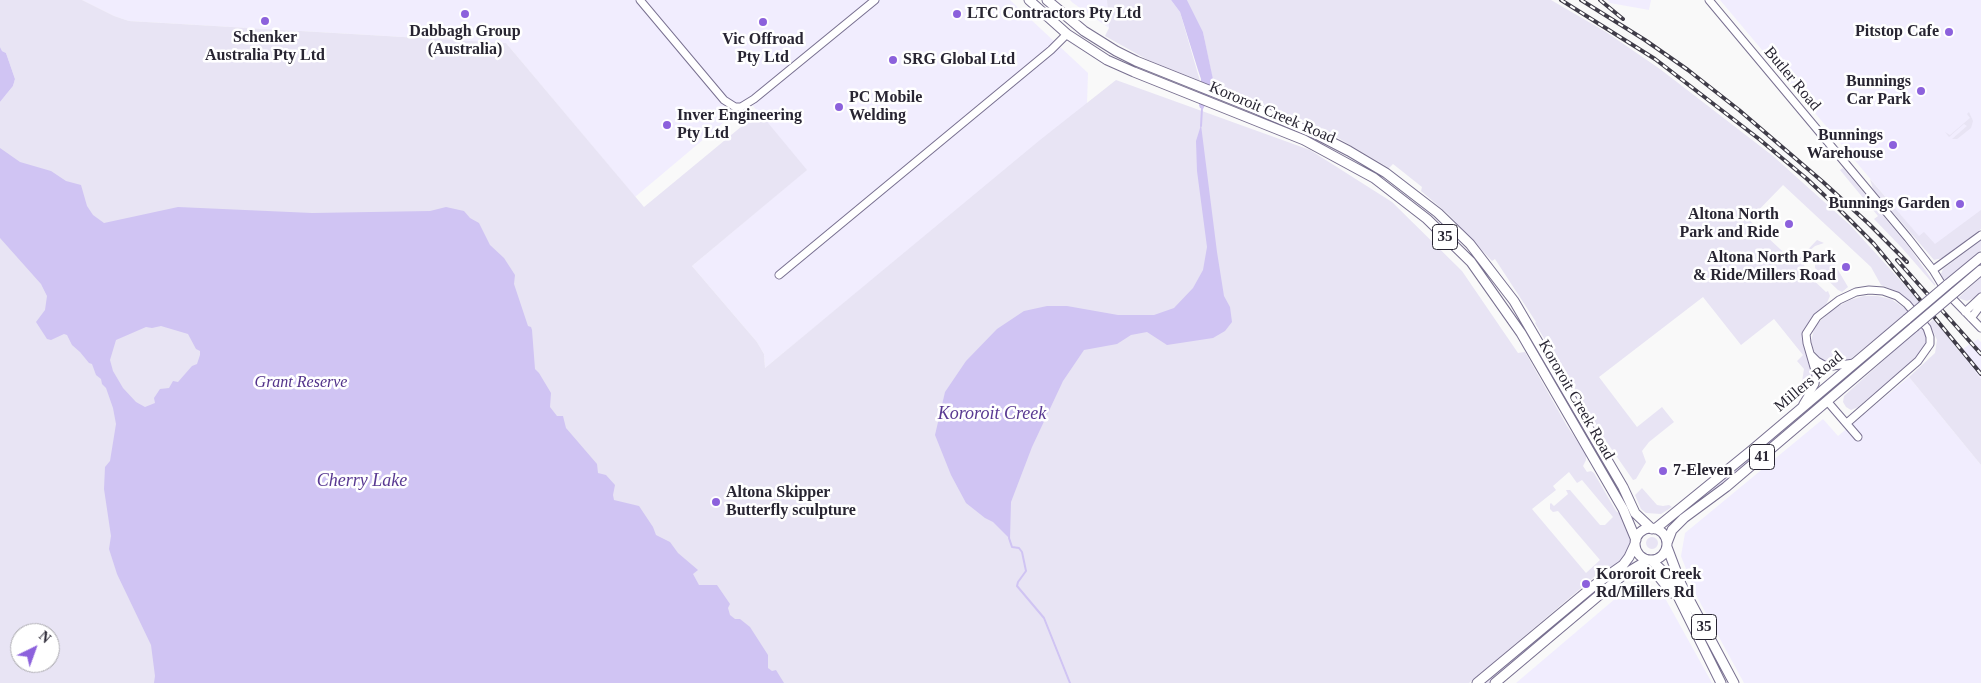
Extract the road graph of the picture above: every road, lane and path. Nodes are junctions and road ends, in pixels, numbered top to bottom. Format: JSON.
{"nodes":[{"id":1,"x":640,"y":0,"type":"edge"},
{"id":2,"x":874,"y":0,"type":"edge"},
{"id":3,"x":1029,"y":0,"type":"edge"},
{"id":4,"x":1047,"y":0,"type":"edge"},
{"id":5,"x":1709,"y":0,"type":"edge"},
{"id":6,"x":1067,"y":34,"type":"junction"},
{"id":7,"x":1981,"y":235,"type":"edge"},
{"id":8,"x":1981,"y":257,"type":"edge"},
{"id":9,"x":1933,"y":270,"type":"junction"},
{"id":10,"x":1981,"y":270,"type":"edge"},
{"id":11,"x":779,"y":275,"type":"dead end"},
{"id":12,"x":1950,"y":290,"type":"junction"},
{"id":13,"x":1981,"y":297,"type":"edge"},
{"id":14,"x":1981,"y":305,"type":"edge"},
{"id":15,"x":1965,"y":312,"type":"junction"},
{"id":16,"x":1971,"y":318,"type":"junction"},
{"id":17,"x":1981,"y":328,"type":"edge"},
{"id":18,"x":1811,"y":355,"type":"junction"},
{"id":19,"x":1856,"y":362,"type":"junction"},
{"id":20,"x":1827,"y":401,"type":"junction"},
{"id":21,"x":1799,"y":410,"type":"junction"},
{"id":22,"x":1847,"y":423,"type":"junction"},
{"id":23,"x":1858,"y":437,"type":"dead end"},
{"id":24,"x":1653,"y":529,"type":"junction"},
{"id":25,"x":1636,"y":542,"type":"junction"},
{"id":26,"x":1667,"y":545,"type":"junction"},
{"id":27,"x":1650,"y":560,"type":"junction"},
{"id":28,"x":1638,"y":566,"type":"junction"},
{"id":29,"x":1683,"y":608,"type":"junction"},
{"id":30,"x":1702,"y":623,"type":"junction"},
{"id":31,"x":1696,"y":635,"type":"junction"},
{"id":32,"x":1477,"y":683,"type":"edge"},
{"id":33,"x":1495,"y":683,"type":"edge"},
{"id":34,"x":1721,"y":683,"type":"edge"},
{"id":35,"x":1734,"y":683,"type":"edge"}],
"edges":[{"from":1,"to":2,"type":"street"},
{"from":3,"to":6,"type":"main road","name":"Kororoit Creek Road","number":"35"},
{"from":4,"to":24,"type":"main road","name":"Kororoit Creek Road","number":"35"},
{"from":5,"to":9,"type":"street","name":"Butler Road"},
{"from":6,"to":11,"type":"street"},
{"from":6,"to":25,"type":"main road","name":"Kororoit Creek Road","number":"35"},
{"from":7,"to":9,"type":"street"},
{"from":8,"to":12,"type":"main road","name":"Millers Road","number":"41"},
{"from":9,"to":12,"type":"street","name":"Butler Road"},
{"from":10,"to":12,"type":"main road","name":"Millers Road","number":"41"},
{"from":12,"to":15,"type":"street","name":"Butler Road"},
{"from":12,"to":19,"type":"main road","name":"Millers Road","number":"41","bridge":true},
{"from":12,"to":20,"type":"main road","name":"Millers Road","number":"41","bridge":true},
{"from":13,"to":15,"type":"street"},
{"from":14,"to":16,"type":"street"},
{"from":15,"to":16,"type":"street","name":"Butler Road"},
{"from":16,"to":17,"type":"street","name":"Butler Road"},
{"from":18,"to":19,"type":"street"},
{"from":18,"to":21,"type":"street"},
{"from":18,"to":22,"type":"street"},
{"from":19,"to":21,"type":"main road","name":"Millers Road","number":"41"},
{"from":20,"to":22,"type":"street"},
{"from":20,"to":26,"type":"main road","name":"Millers Road","number":"41"},
{"from":21,"to":24,"type":"main road","name":"Millers Road","number":"41"},
{"from":22,"to":23,"type":"street"},
{"from":24,"to":25,"type":"main road"},
{"from":24,"to":26,"type":"main road","number":"35"},
{"from":25,"to":27,"type":"main road","number":"35"},
{"from":25,"to":32,"type":"main road"},
{"from":26,"to":27,"type":"main road"},
{"from":26,"to":30,"type":"main road","number":"35"},
{"from":27,"to":28,"type":"main road"},
{"from":27,"to":29,"type":"main road","number":"35"},
{"from":28,"to":29,"type":"main road"},
{"from":28,"to":33,"type":"main road"},
{"from":29,"to":31,"type":"main road","number":"35"},
{"from":30,"to":31,"type":"main road"},
{"from":30,"to":35,"type":"main road","number":"35"},
{"from":31,"to":34,"type":"main road","number":"35"}]}
